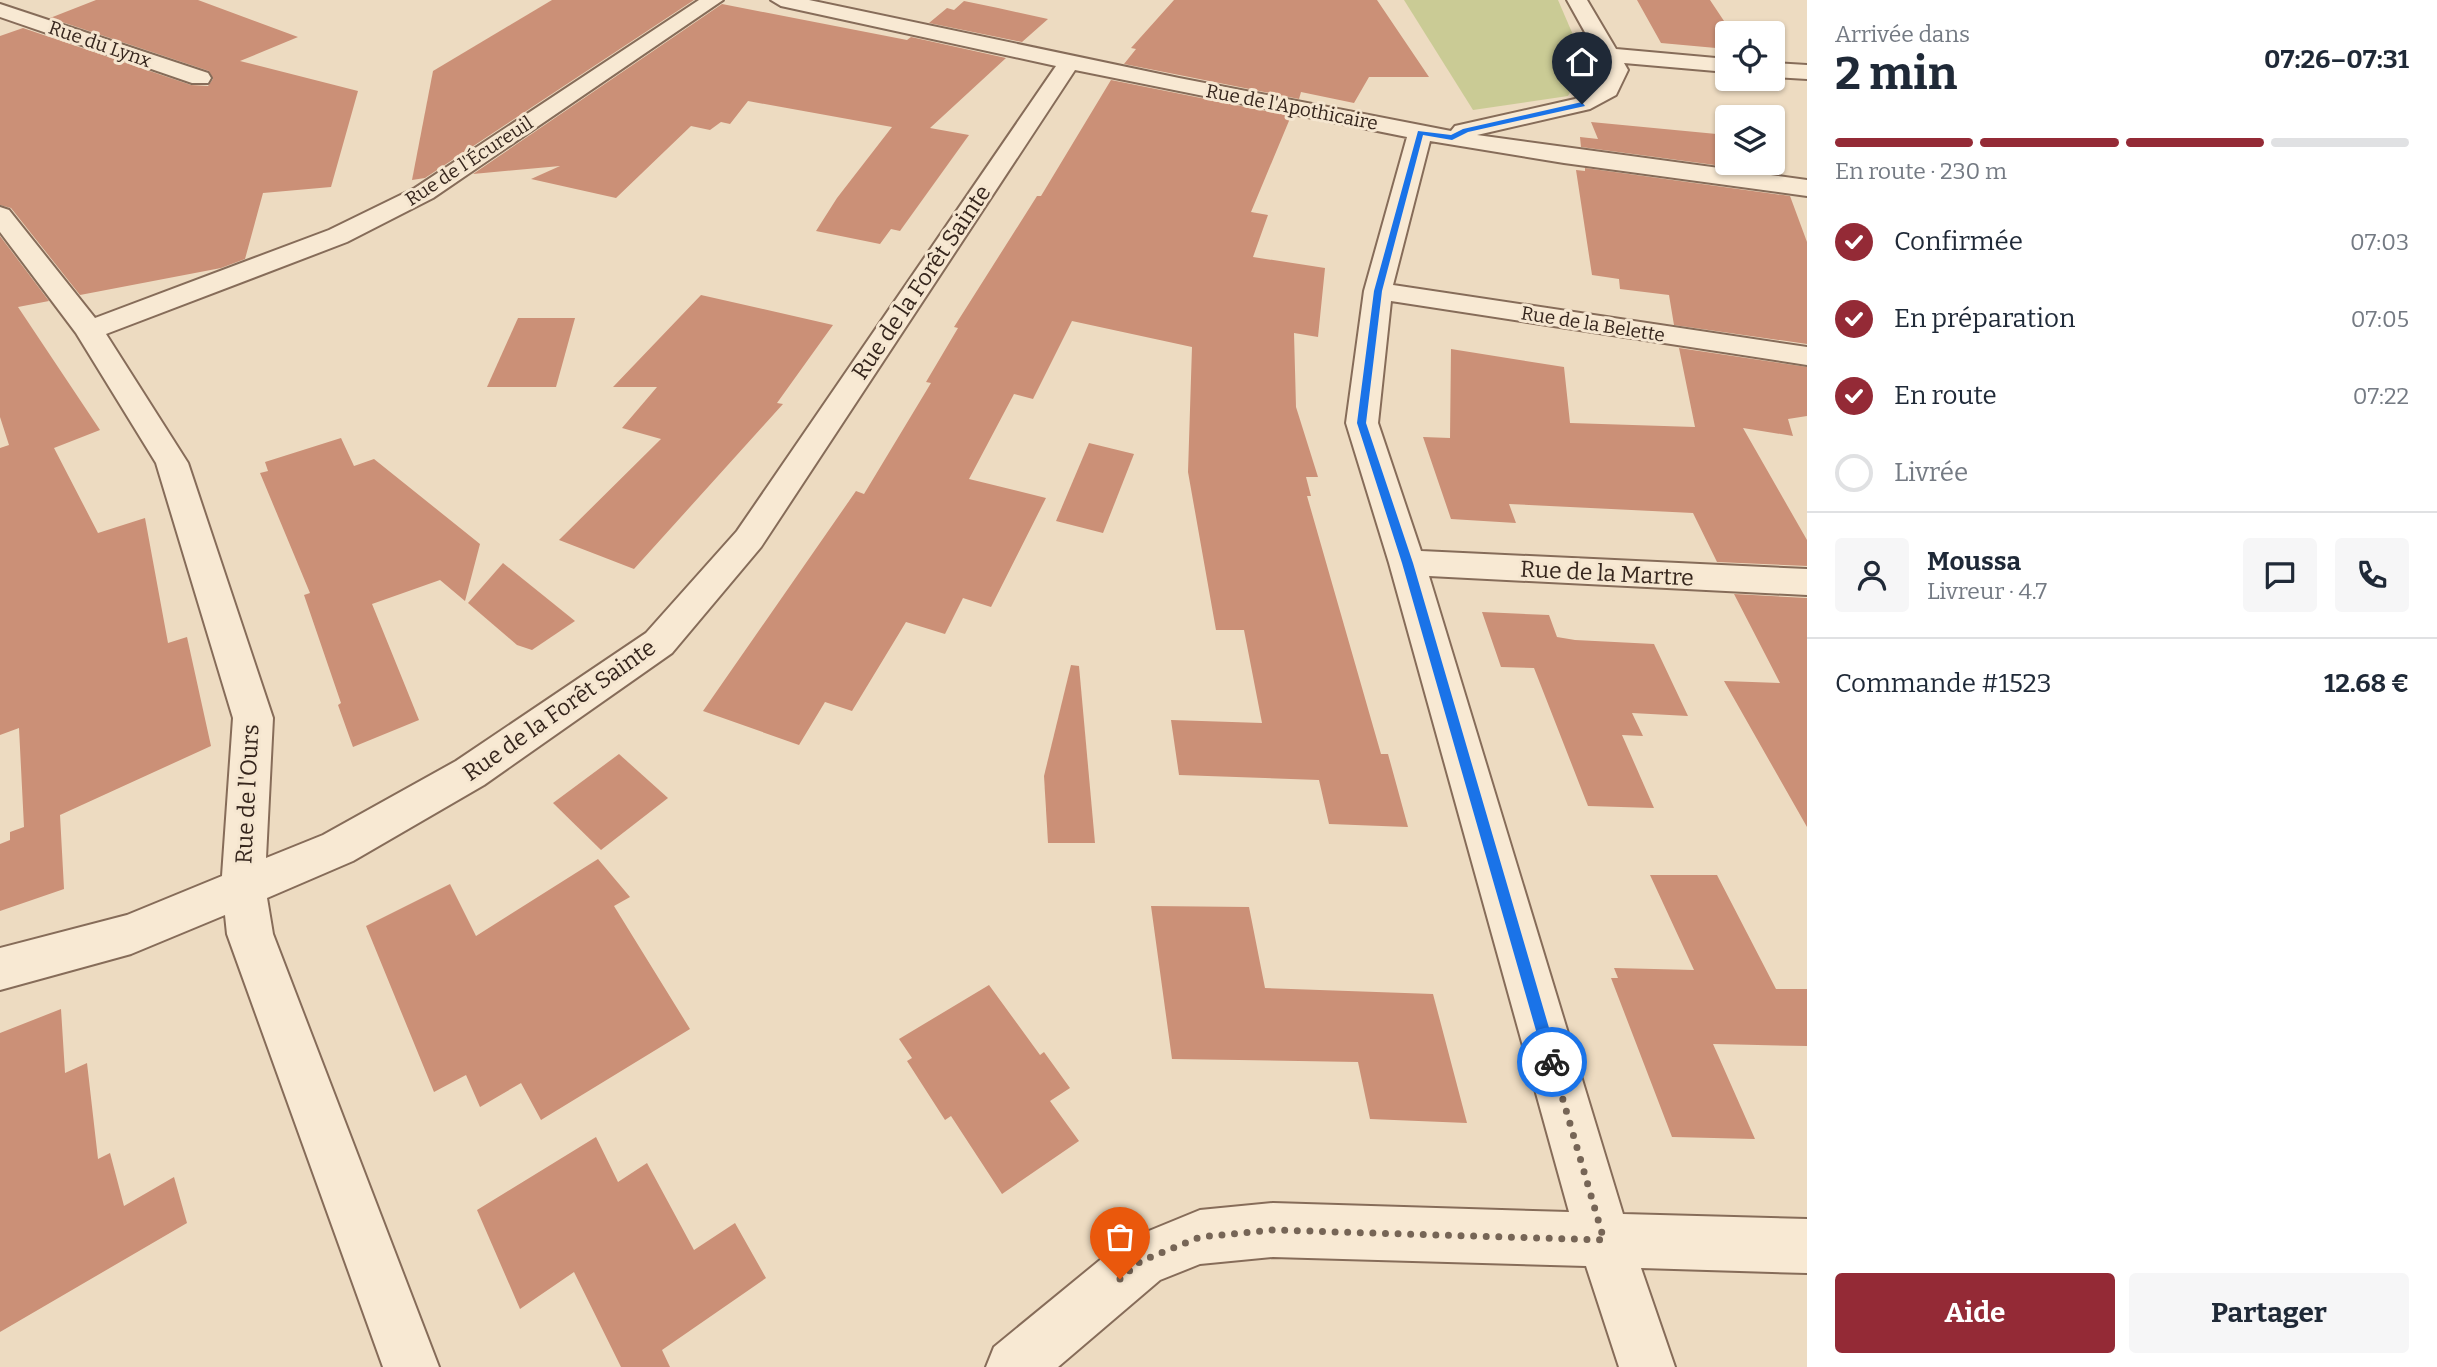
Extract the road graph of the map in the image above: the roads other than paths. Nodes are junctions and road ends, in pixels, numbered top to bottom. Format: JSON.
{"nodes":[{"id":1,"x":713,"y":0,"type":"edge"},
{"id":2,"x":781,"y":0,"type":"edge"},
{"id":3,"x":1577,"y":0,"type":"edge"},
{"id":4,"x":0,"y":10,"type":"edge"},
{"id":5,"x":1608,"y":55,"type":"junction"},
{"id":6,"x":1069,"y":63,"type":"junction"},
{"id":7,"x":1715,"y":65,"type":"edge"},
{"id":8,"x":1785,"y":70,"type":"edge"},
{"id":9,"x":1807,"y":72,"type":"edge"},
{"id":10,"x":200,"y":78,"type":"dead end"},
{"id":11,"x":1436,"y":135,"type":"junction"},
{"id":12,"x":1807,"y":188,"type":"edge"},
{"id":13,"x":0,"y":215,"type":"edge"},
{"id":14,"x":1378,"y":291,"type":"junction"},
{"id":15,"x":89,"y":330,"type":"junction"},
{"id":16,"x":1807,"y":356,"type":"edge"},
{"id":17,"x":1407,"y":563,"type":"junction"},
{"id":18,"x":1807,"y":582,"type":"edge"},
{"id":19,"x":243,"y":887,"type":"junction"},
{"id":20,"x":0,"y":969,"type":"edge"},
{"id":21,"x":1604,"y":1240,"type":"junction"},
{"id":22,"x":1807,"y":1246,"type":"edge"},
{"id":23,"x":411,"y":1367,"type":"edge"},
{"id":24,"x":1014,"y":1367,"type":"edge"},
{"id":25,"x":1647,"y":1367,"type":"edge"}],
"edges":[{"from":1,"to":15,"type":"street","name":"Rue de l'Écureuil"},
{"from":2,"to":6,"type":"street","name":"Rue de l'Apothicaire"},
{"from":3,"to":5,"type":"street"},
{"from":4,"to":10,"type":"street","name":"Rue du Lynx"},
{"from":5,"to":7,"type":"street"},
{"from":5,"to":11,"type":"street"},
{"from":6,"to":11,"type":"street","name":"Rue de l'Apothicaire"},
{"from":6,"to":19,"type":"street","name":"Rue de la Forêt Sainte"},
{"from":8,"to":9,"type":"street"},
{"from":11,"to":12,"type":"street","name":"Rue de l'Apothicaire"},
{"from":11,"to":14,"type":"street"},
{"from":13,"to":15,"type":"street","name":"Rue de l'Ours"},
{"from":14,"to":16,"type":"street","name":"Rue de la Belette"},
{"from":14,"to":17,"type":"street"},
{"from":15,"to":19,"type":"street","name":"Rue de l'Ours"},
{"from":17,"to":18,"type":"street","name":"Rue de la Martre"},
{"from":17,"to":21,"type":"street"},
{"from":19,"to":20,"type":"street","name":"Rue de la Forêt Sainte"},
{"from":19,"to":23,"type":"street","name":"Rue de l'Ours"},
{"from":21,"to":22,"type":"street"},
{"from":21,"to":24,"type":"street"},
{"from":21,"to":25,"type":"street"}]}
